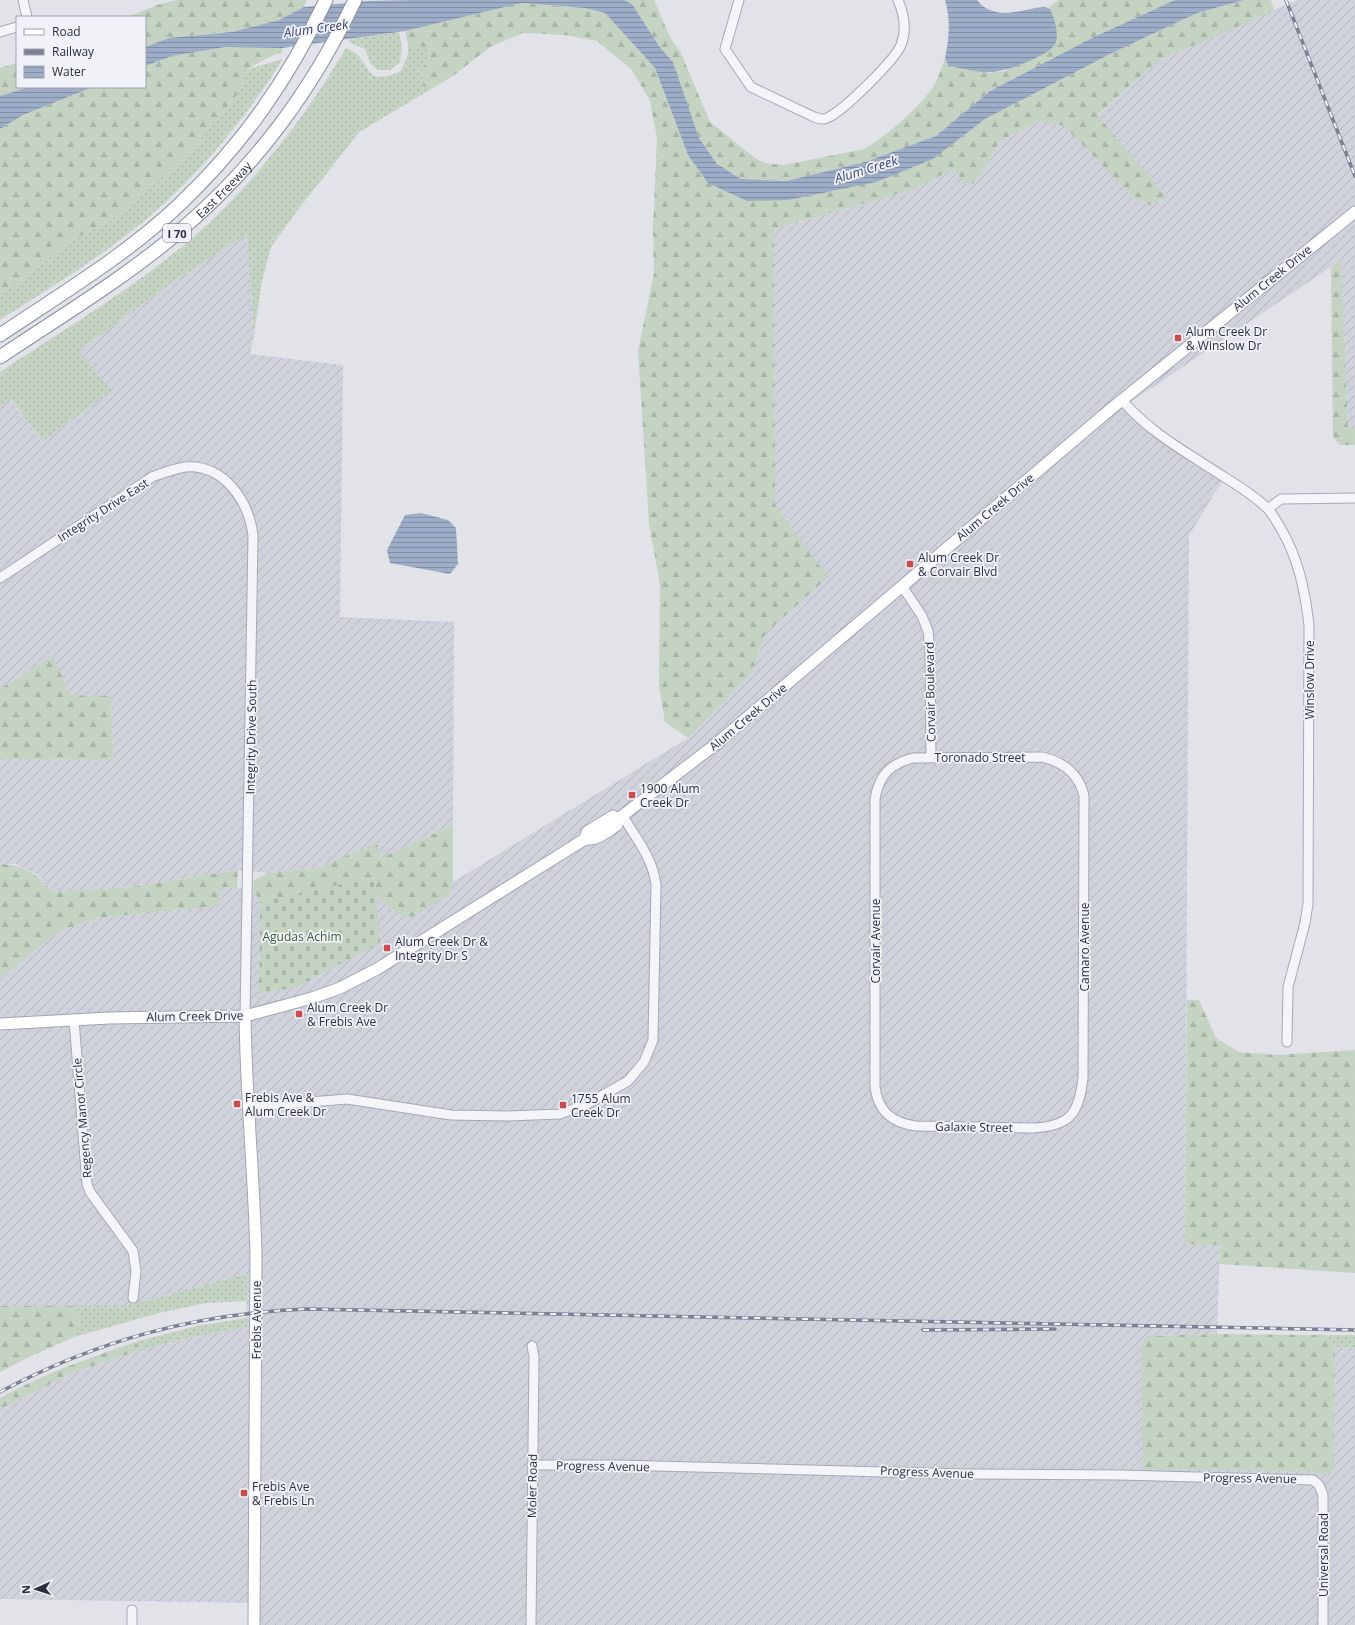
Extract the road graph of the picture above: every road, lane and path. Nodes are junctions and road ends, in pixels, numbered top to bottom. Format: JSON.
{"nodes":[{"id":1,"x":23,"y":0,"type":"edge"},
{"id":2,"x":326,"y":0,"type":"edge"},
{"id":3,"x":355,"y":0,"type":"edge"},
{"id":4,"x":739,"y":0,"type":"edge"},
{"id":5,"x":898,"y":0,"type":"edge"},
{"id":6,"x":28,"y":16,"type":"edge"},
{"id":7,"x":16,"y":27,"type":"edge"},
{"id":8,"x":0,"y":32,"type":"edge"},
{"id":9,"x":1355,"y":212,"type":"edge"},
{"id":10,"x":0,"y":334,"type":"edge"},
{"id":11,"x":0,"y":357,"type":"edge"},
{"id":12,"x":1122,"y":400,"type":"junction"},
{"id":13,"x":214,"y":473,"type":"joint"},
{"id":14,"x":1355,"y":498,"type":"edge"},
{"id":15,"x":1268,"y":509,"type":"junction"},
{"id":16,"x":0,"y":578,"type":"edge"},
{"id":17,"x":902,"y":586,"type":"junction"},
{"id":18,"x":931,"y":758,"type":"junction"},
{"id":19,"x":885,"y":773,"type":"joint"},
{"id":20,"x":1075,"y":774,"type":"joint"},
{"id":21,"x":620,"y":818,"type":"junction"},
{"id":22,"x":245,"y":1016,"type":"junction"},
{"id":23,"x":74,"y":1020,"type":"junction"},
{"id":24,"x":0,"y":1024,"type":"edge"},
{"id":25,"x":1287,"y":1042,"type":"dead end"},
{"id":26,"x":248,"y":1107,"type":"junction"},
{"id":27,"x":882,"y":1110,"type":"joint"},
{"id":28,"x":1068,"y":1118,"type":"joint"},
{"id":29,"x":133,"y":1298,"type":"dead end"},
{"id":30,"x":532,"y":1346,"type":"dead end"},
{"id":31,"x":532,"y":1465,"type":"junction"},
{"id":32,"x":1319,"y":1485,"type":"joint"},
{"id":33,"x":132,"y":1610,"type":"dead end"},
{"id":34,"x":132,"y":1625,"type":"edge"},
{"id":35,"x":254,"y":1625,"type":"edge"},
{"id":36,"x":531,"y":1625,"type":"edge"},
{"id":37,"x":1323,"y":1625,"type":"edge"}],
"edges":[{"from":1,"to":6,"type":"street"},
{"from":2,"to":10,"type":"highway","name":"East Freeway","number":"I 70"},
{"from":3,"to":11,"type":"highway","name":"East Freeway","number":"I 70"},
{"from":4,"to":5,"type":"street"},
{"from":7,"to":8,"type":"street"},
{"from":9,"to":12,"type":"main road","name":"Alum Creek Drive"},
{"from":12,"to":15,"type":"street","name":"Winslow Drive"},
{"from":12,"to":17,"type":"main road","name":"Alum Creek Drive"},
{"from":13,"to":16,"type":"street","name":"Integrity Drive East"},
{"from":13,"to":22,"type":"street","name":"Integrity Drive South"},
{"from":14,"to":15,"type":"street"},
{"from":15,"to":25,"type":"street","name":"Winslow Drive"},
{"from":17,"to":18,"type":"street","name":"Corvair Boulevard"},
{"from":17,"to":21,"type":"main road","name":"Alum Creek Drive"},
{"from":18,"to":19,"type":"street","name":"Toronado Street"},
{"from":18,"to":20,"type":"street","name":"Toronado Street"},
{"from":19,"to":27,"type":"street","name":"Corvair Avenue"},
{"from":20,"to":28,"type":"street","name":"Camaro Avenue"},
{"from":21,"to":22,"type":"main road","name":"Alum Creek Drive"},
{"from":21,"to":26,"type":"street"},
{"from":22,"to":23,"type":"main road","name":"Alum Creek Drive"},
{"from":22,"to":26,"type":"main road","name":"Frebis Avenue"},
{"from":23,"to":24,"type":"main road","name":"Alum Creek Drive"},
{"from":23,"to":29,"type":"street","name":"Regency Manor Circle"},
{"from":26,"to":35,"type":"main road","name":"Frebis Avenue"},
{"from":27,"to":28,"type":"street","name":"Galaxie Street"},
{"from":30,"to":31,"type":"street","name":"Moler Road"},
{"from":31,"to":32,"type":"street","name":"Progress Avenue"},
{"from":31,"to":36,"type":"street","name":"Moler Road"},
{"from":32,"to":37,"type":"street","name":"Universal Road"},
{"from":33,"to":34,"type":"street"}]}
